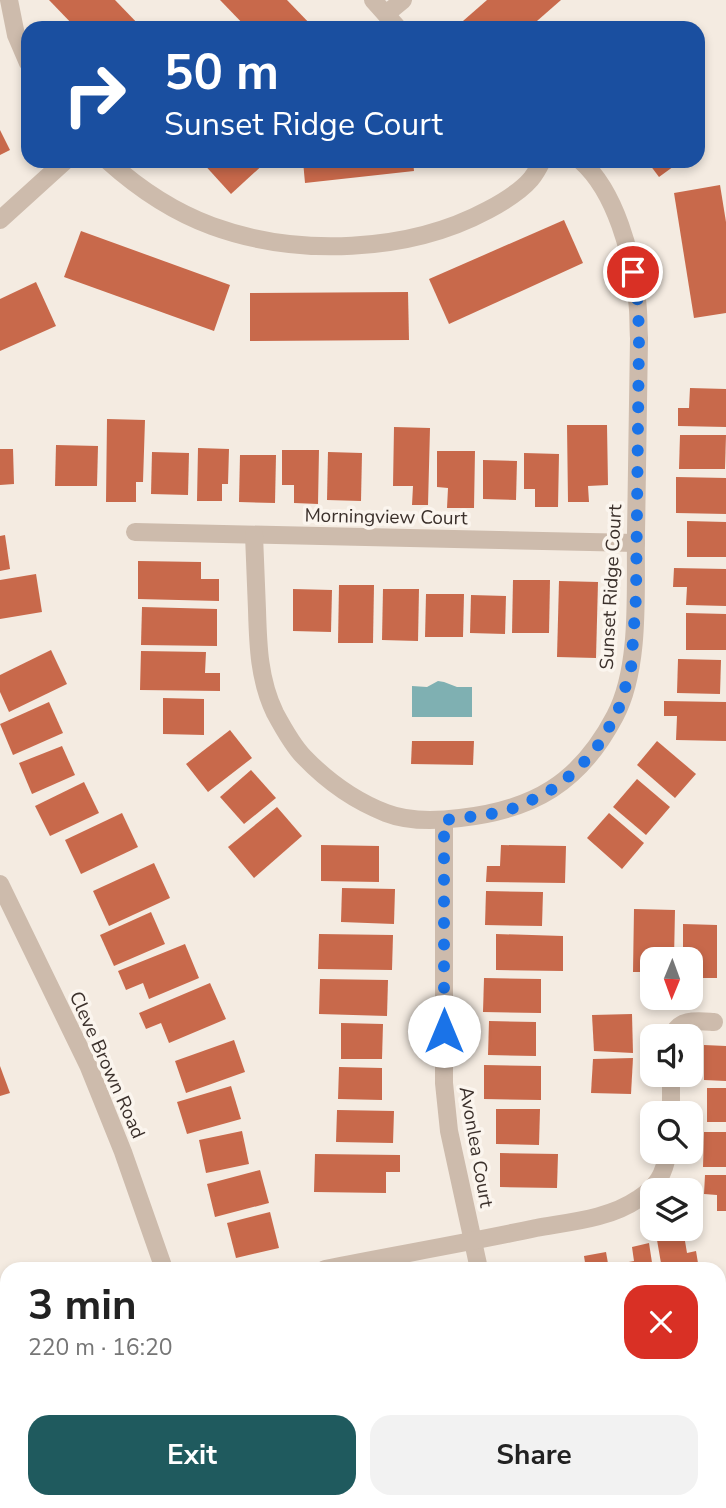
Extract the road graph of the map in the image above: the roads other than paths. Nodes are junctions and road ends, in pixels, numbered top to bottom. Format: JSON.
{"nodes":[{"id":1,"x":9,"y":0,"type":"edge"},
{"id":2,"x":373,"y":0,"type":"edge"},
{"id":3,"x":403,"y":0,"type":"edge"},
{"id":4,"x":392,"y":21,"type":"edge"},
{"id":5,"x":21,"y":47,"type":"edge"},
{"id":6,"x":57,"y":168,"type":"edge"},
{"id":7,"x":116,"y":168,"type":"edge"},
{"id":8,"x":538,"y":168,"type":"edge"},
{"id":9,"x":589,"y":168,"type":"edge"},
{"id":10,"x":0,"y":220,"type":"edge"},
{"id":11,"x":135,"y":533,"type":"dead end"},
{"id":12,"x":254,"y":536,"type":"junction"},
{"id":13,"x":636,"y":543,"type":"junction"},
{"id":14,"x":444,"y":820,"type":"junction"},
{"id":15,"x":0,"y":884,"type":"edge"},
{"id":16,"x":714,"y":1022,"type":"dead end"},
{"id":17,"x":681,"y":1024,"type":"edge"},
{"id":18,"x":666,"y":1164,"type":"edge"},
{"id":19,"x":472,"y":1241,"type":"junction"},
{"id":20,"x":162,"y":1262,"type":"edge"},
{"id":21,"x":362,"y":1262,"type":"edge"},
{"id":22,"x":477,"y":1262,"type":"edge"}],
"edges":[{"from":1,"to":5,"type":"street"},
{"from":2,"to":4,"type":"street"},
{"from":3,"to":4,"type":"street"},
{"from":6,"to":10,"type":"street"},
{"from":7,"to":8,"type":"street"},
{"from":9,"to":13,"type":"street","name":"Sunset Ridge Court"},
{"from":11,"to":12,"type":"street","name":"Morningview Court"},
{"from":12,"to":13,"type":"street","name":"Morningview Court"},
{"from":12,"to":14,"type":"street","name":"Sunset Ridge Court"},
{"from":13,"to":14,"type":"street","name":"Sunset Ridge Court"},
{"from":14,"to":19,"type":"street","name":"Avonlea Court"},
{"from":15,"to":20,"type":"street","name":"Cleve Brown Road"},
{"from":16,"to":17,"type":"street"},
{"from":18,"to":19,"type":"street"},
{"from":19,"to":21,"type":"street"},
{"from":19,"to":22,"type":"street","name":"Avonlea Court"}]}
